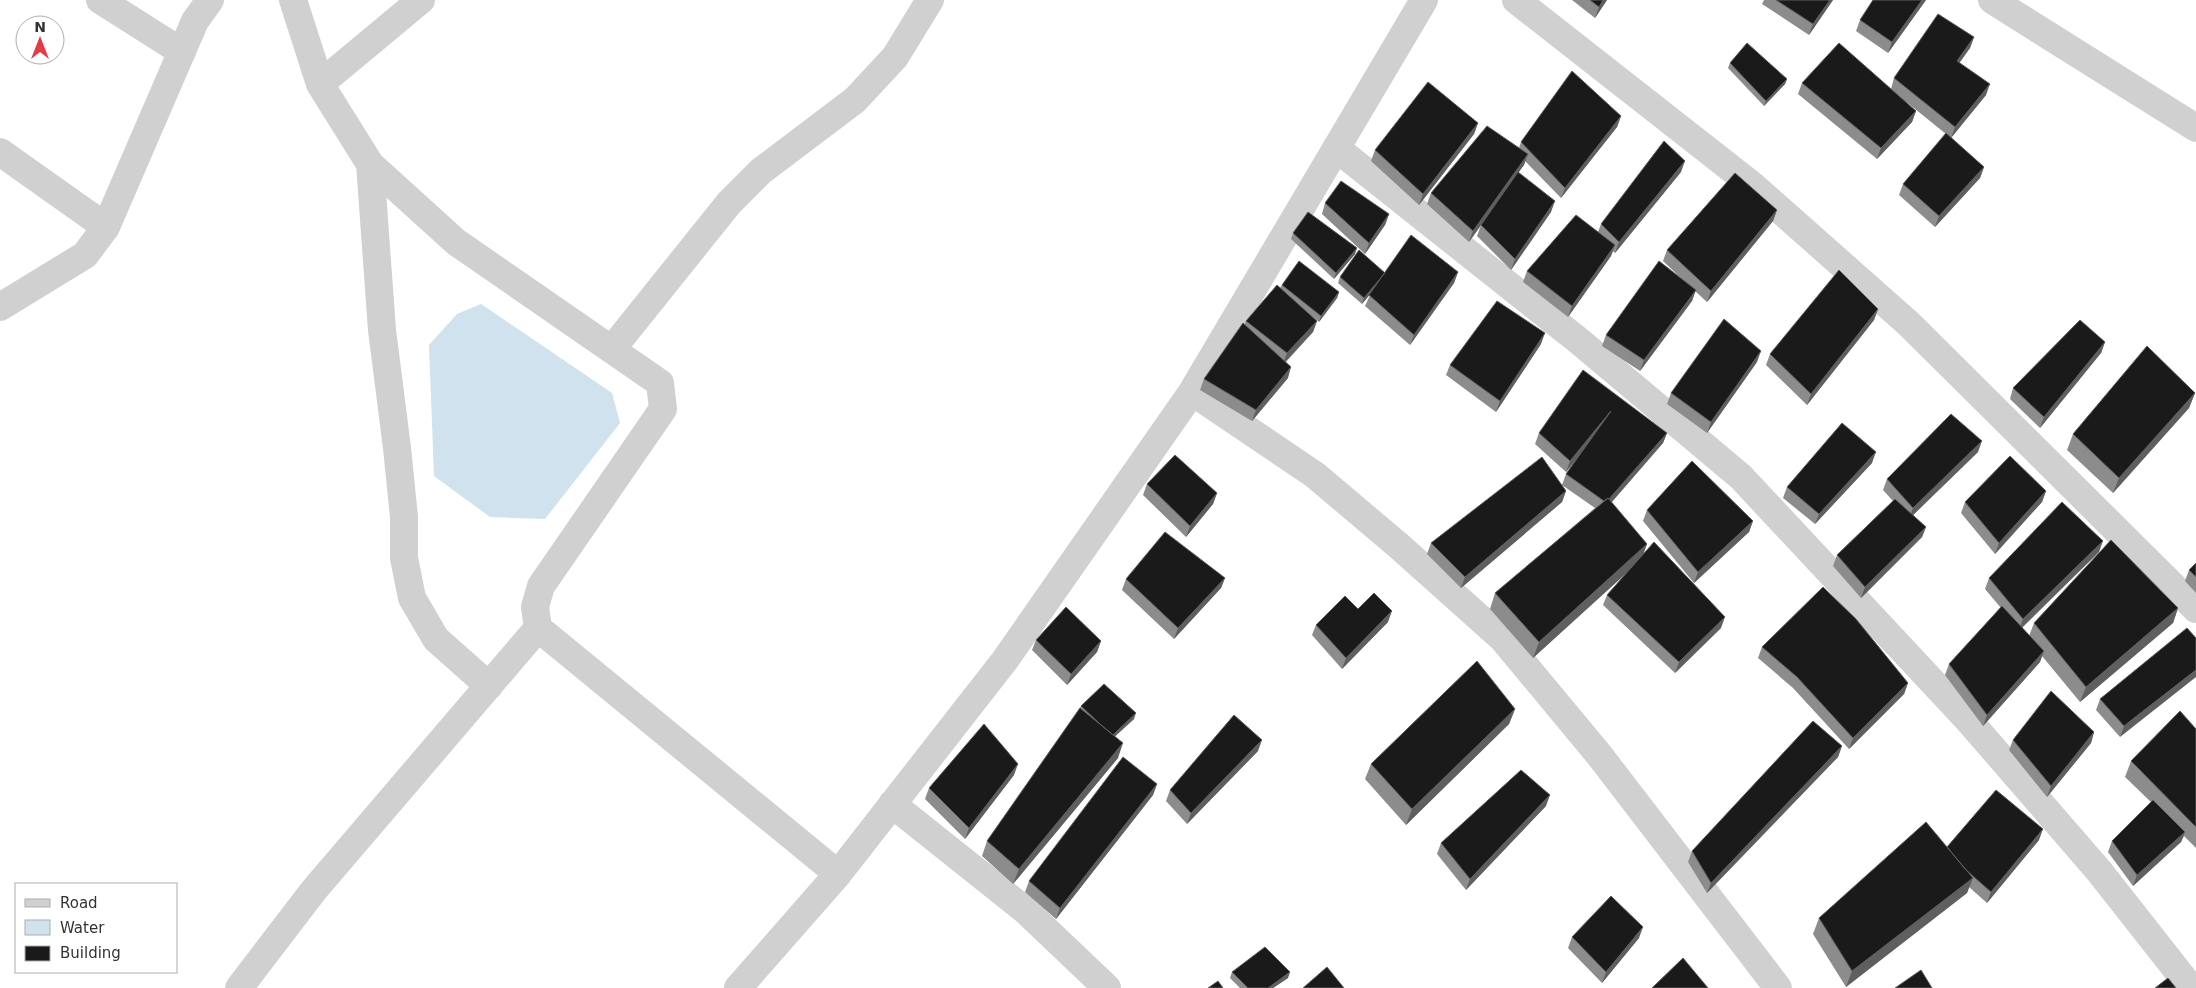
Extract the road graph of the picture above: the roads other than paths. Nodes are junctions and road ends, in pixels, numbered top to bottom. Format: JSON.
{"nodes":[{"id":1,"x":100,"y":0,"type":"edge"},
{"id":2,"x":210,"y":0,"type":"edge"},
{"id":3,"x":293,"y":0,"type":"edge"},
{"id":4,"x":421,"y":0,"type":"edge"},
{"id":5,"x":930,"y":0,"type":"edge"},
{"id":6,"x":1424,"y":0,"type":"edge"},
{"id":7,"x":1516,"y":0,"type":"edge"},
{"id":8,"x":1992,"y":0,"type":"edge"},
{"id":9,"x":182,"y":52,"type":"junction"},
{"id":10,"x":320,"y":84,"type":"junction"},
{"id":11,"x":2196,"y":128,"type":"edge"},
{"id":12,"x":1336,"y":148,"type":"junction"},
{"id":13,"x":0,"y":152,"type":"edge"},
{"id":14,"x":370,"y":164,"type":"junction"},
{"id":15,"x":106,"y":226,"type":"junction"},
{"id":16,"x":0,"y":306,"type":"edge"},
{"id":17,"x":612,"y":349,"type":"junction"},
{"id":18,"x":1192,"y":392,"type":"junction"},
{"id":19,"x":2196,"y":609,"type":"edge"},
{"id":20,"x":538,"y":628,"type":"junction"},
{"id":21,"x":489,"y":686,"type":"junction"},
{"id":22,"x":892,"y":804,"type":"junction"},
{"id":23,"x":838,"y":874,"type":"junction"},
{"id":24,"x":741,"y":987,"type":"edge"},
{"id":25,"x":239,"y":988,"type":"edge"},
{"id":26,"x":1107,"y":988,"type":"edge"},
{"id":27,"x":1778,"y":988,"type":"edge"},
{"id":28,"x":2191,"y":988,"type":"edge"}],
"edges":[{"from":1,"to":9,"type":"street"},
{"from":2,"to":9,"type":"street"},
{"from":3,"to":10,"type":"street"},
{"from":4,"to":10,"type":"street"},
{"from":5,"to":17,"type":"street"},
{"from":6,"to":12,"type":"street"},
{"from":7,"to":19,"type":"street"},
{"from":8,"to":11,"type":"street"},
{"from":9,"to":15,"type":"street"},
{"from":10,"to":14,"type":"street"},
{"from":12,"to":18,"type":"street"},
{"from":12,"to":28,"type":"street"},
{"from":13,"to":15,"type":"street"},
{"from":14,"to":17,"type":"street"},
{"from":14,"to":21,"type":"street"},
{"from":15,"to":16,"type":"street"},
{"from":17,"to":20,"type":"street"},
{"from":18,"to":22,"type":"street"},
{"from":18,"to":27,"type":"street"},
{"from":20,"to":21,"type":"street"},
{"from":20,"to":23,"type":"street"},
{"from":21,"to":25,"type":"street"},
{"from":22,"to":23,"type":"street"},
{"from":22,"to":26,"type":"street"},
{"from":23,"to":24,"type":"street"}]}
